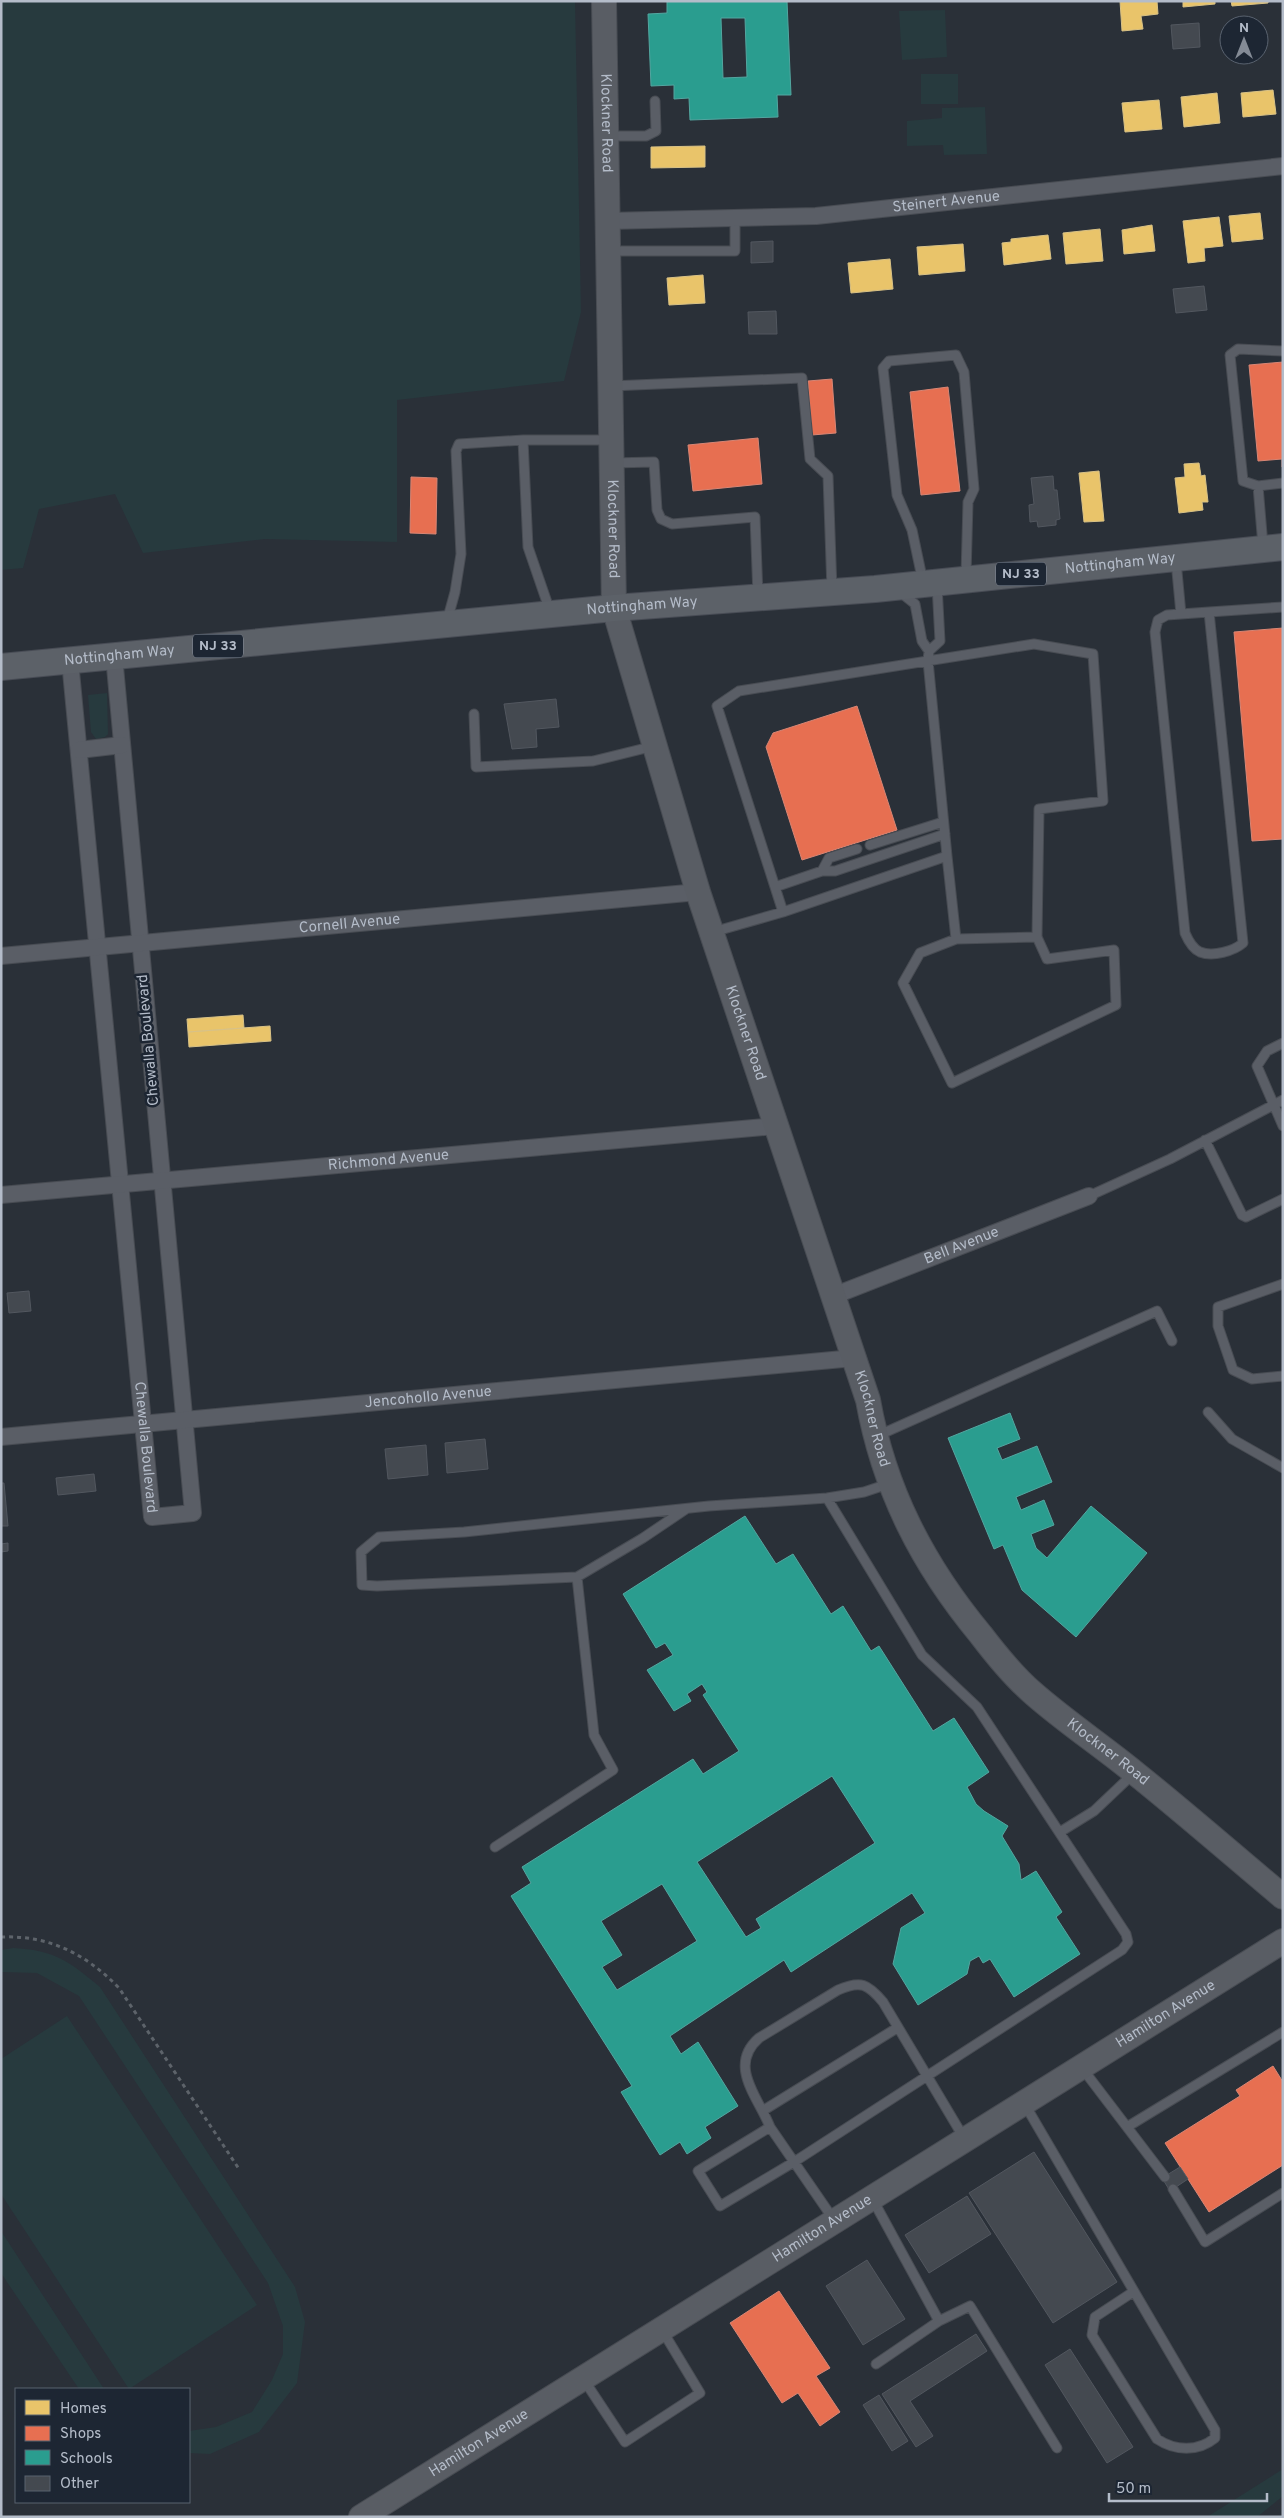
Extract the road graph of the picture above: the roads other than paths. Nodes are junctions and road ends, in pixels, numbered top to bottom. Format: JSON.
{"nodes":[{"id":1,"x":604,"y":1,"type":"edge"},
{"id":2,"x":655,"y":101,"type":"dead end"},
{"id":3,"x":606,"y":136,"type":"junction"},
{"id":4,"x":1283,"y":166,"type":"edge"},
{"id":5,"x":734,"y":218,"type":"junction"},
{"id":6,"x":608,"y":221,"type":"junction"},
{"id":7,"x":609,"y":251,"type":"junction"},
{"id":8,"x":1283,"y":350,"type":"edge"},
{"id":9,"x":610,"y":386,"type":"junction"},
{"id":10,"x":523,"y":440,"type":"junction"},
{"id":11,"x":611,"y":440,"type":"junction"},
{"id":12,"x":612,"y":463,"type":"junction"},
{"id":13,"x":1283,"y":483,"type":"edge"},
{"id":14,"x":1258,"y":486,"type":"junction"},
{"id":15,"x":1273,"y":548,"type":"edge"},
{"id":16,"x":1175,"y":558,"type":"junction"},
{"id":17,"x":966,"y":580,"type":"junction"},
{"id":18,"x":930,"y":584,"type":"junction"},
{"id":19,"x":894,"y":587,"type":"junction"},
{"id":20,"x":833,"y":592,"type":"junction"},
{"id":21,"x":758,"y":598,"type":"junction"},
{"id":22,"x":1283,"y":607,"type":"edge"},
{"id":23,"x":614,"y":608,"type":"junction"},
{"id":24,"x":1210,"y":612,"type":"junction"},
{"id":25,"x":550,"y":614,"type":"junction"},
{"id":26,"x":1181,"y":614,"type":"junction"},
{"id":27,"x":445,"y":625,"type":"junction"},
{"id":28,"x":929,"y":651,"type":"junction"},
{"id":29,"x":114,"y":656,"type":"junction"},
{"id":30,"x":70,"y":661,"type":"junction"},
{"id":31,"x":928,"y":661,"type":"junction"},
{"id":32,"x":1,"y":667,"type":"edge"},
{"id":33,"x":474,"y":714,"type":"dead end"},
{"id":34,"x":122,"y":745,"type":"junction"},
{"id":35,"x":655,"y":746,"type":"junction"},
{"id":36,"x":79,"y":750,"type":"junction"},
{"id":37,"x":943,"y":822,"type":"junction"},
{"id":38,"x":945,"y":834,"type":"junction"},
{"id":39,"x":870,"y":845,"type":"dead end"},
{"id":40,"x":857,"y":849,"type":"dead end"},
{"id":41,"x":947,"y":856,"type":"junction"},
{"id":42,"x":822,"y":871,"type":"junction"},
{"id":43,"x":775,"y":887,"type":"junction"},
{"id":44,"x":698,"y":892,"type":"junction"},
{"id":45,"x":783,"y":912,"type":"junction"},
{"id":46,"x":713,"y":932,"type":"junction"},
{"id":47,"x":1037,"y":937,"type":"junction"},
{"id":48,"x":956,"y":939,"type":"junction"},
{"id":49,"x":141,"y":943,"type":"junction"},
{"id":50,"x":99,"y":947,"type":"junction"},
{"id":51,"x":1,"y":956,"type":"edge"},
{"id":52,"x":1283,"y":1043,"type":"edge"},
{"id":53,"x":1283,"y":1100,"type":"edge"},
{"id":54,"x":1274,"y":1104,"type":"junction"},
{"id":55,"x":776,"y":1126,"type":"junction"},
{"id":56,"x":1283,"y":1126,"type":"edge"},
{"id":57,"x":1205,"y":1140,"type":"junction"},
{"id":58,"x":162,"y":1179,"type":"junction"},
{"id":59,"x":120,"y":1184,"type":"junction"},
{"id":60,"x":1,"y":1195,"type":"edge"},
{"id":61,"x":1090,"y":1196,"type":"joint"},
{"id":62,"x":1283,"y":1199,"type":"edge"},
{"id":63,"x":1283,"y":1284,"type":"edge"},
{"id":64,"x":833,"y":1296,"type":"junction"},
{"id":65,"x":1172,"y":1341,"type":"dead end"},
{"id":66,"x":854,"y":1358,"type":"junction"},
{"id":67,"x":1283,"y":1376,"type":"edge"},
{"id":68,"x":1208,"y":1412,"type":"dead end"},
{"id":69,"x":184,"y":1420,"type":"junction"},
{"id":70,"x":143,"y":1424,"type":"junction"},
{"id":71,"x":1,"y":1437,"type":"edge"},
{"id":72,"x":875,"y":1437,"type":"junction"},
{"id":73,"x":1283,"y":1468,"type":"edge"},
{"id":74,"x":891,"y":1483,"type":"junction"},
{"id":75,"x":827,"y":1498,"type":"junction"},
{"id":76,"x":686,"y":1509,"type":"junction"},
{"id":77,"x":577,"y":1576,"type":"junction"},
{"id":78,"x":1134,"y":1772,"type":"junction"},
{"id":79,"x":1060,"y":1832,"type":"junction"},
{"id":80,"x":495,"y":1848,"type":"dead end"},
{"id":81,"x":1283,"y":1897,"type":"edge"},
{"id":82,"x":1283,"y":1941,"type":"edge"},
{"id":83,"x":897,"y":2028,"type":"junction"},
{"id":84,"x":1283,"y":2032,"type":"edge"},
{"id":85,"x":1082,"y":2067,"type":"junction"},
{"id":86,"x":925,"y":2076,"type":"junction"},
{"id":87,"x":1024,"y":2103,"type":"junction"},
{"id":88,"x":764,"y":2110,"type":"junction"},
{"id":89,"x":770,"y":2127,"type":"junction"},
{"id":90,"x":1127,"y":2127,"type":"junction"},
{"id":91,"x":964,"y":2140,"type":"junction"},
{"id":92,"x":794,"y":2162,"type":"junction"},
{"id":93,"x":1165,"y":2177,"type":"dead end"},
{"id":94,"x":1173,"y":2189,"type":"dead end"},
{"id":95,"x":1281,"y":2194,"type":"edge"},
{"id":96,"x":872,"y":2197,"type":"junction"},
{"id":97,"x":834,"y":2221,"type":"junction"},
{"id":98,"x":1133,"y":2292,"type":"junction"},
{"id":99,"x":939,"y":2321,"type":"junction"},
{"id":100,"x":661,"y":2328,"type":"junction"},
{"id":101,"x":876,"y":2364,"type":"dead end"},
{"id":102,"x":582,"y":2378,"type":"junction"},
{"id":103,"x":1057,"y":2448,"type":"dead end"},
{"id":104,"x":362,"y":2517,"type":"edge"}],
"edges":[{"from":1,"to":3,"type":"main road","name":"Klockner Road"},
{"from":2,"to":3,"type":"lane"},
{"from":3,"to":6,"type":"main road","name":"Klockner Road"},
{"from":4,"to":5,"type":"street","name":"Steinert Avenue"},
{"from":5,"to":6,"type":"street","name":"Steinert Avenue"},
{"from":5,"to":7,"type":"lane"},
{"from":6,"to":7,"type":"main road","name":"Klockner Road"},
{"from":7,"to":9,"type":"main road","name":"Klockner Road"},
{"from":8,"to":14,"type":"lane"},
{"from":9,"to":11,"type":"main road","name":"Klockner Road"},
{"from":9,"to":20,"type":"lane"},
{"from":10,"to":11,"type":"lane"},
{"from":10,"to":25,"type":"lane"},
{"from":10,"to":27,"type":"lane"},
{"from":11,"to":12,"type":"main road","name":"Klockner Road"},
{"from":12,"to":21,"type":"lane"},
{"from":12,"to":23,"type":"main road","name":"Klockner Road"},
{"from":13,"to":14,"type":"lane"},
{"from":14,"to":15,"type":"lane"},
{"from":15,"to":16,"type":"main road","name":"Nottingham Way","number":"NJ 33"},
{"from":16,"to":17,"type":"main road","name":"Nottingham Way","number":"NJ 33"},
{"from":16,"to":26,"type":"lane"},
{"from":17,"to":18,"type":"main road","name":"Nottingham Way","number":"NJ 33"},
{"from":17,"to":18,"type":"lane"},
{"from":18,"to":19,"type":"main road","name":"Nottingham Way","number":"NJ 33"},
{"from":18,"to":28,"type":"lane"},
{"from":19,"to":20,"type":"main road","name":"Nottingham Way","number":"NJ 33"},
{"from":19,"to":28,"type":"lane"},
{"from":20,"to":21,"type":"main road","name":"Nottingham Way","number":"NJ 33"},
{"from":21,"to":23,"type":"main road","name":"Nottingham Way","number":"NJ 33"},
{"from":22,"to":24,"type":"lane"},
{"from":23,"to":25,"type":"main road","name":"Nottingham Way","number":"NJ 33"},
{"from":23,"to":35,"type":"main road","name":"Klockner Road"},
{"from":24,"to":26,"type":"lane"},
{"from":24,"to":26,"type":"lane"},
{"from":25,"to":27,"type":"main road","name":"Nottingham Way","number":"NJ 33"},
{"from":27,"to":29,"type":"main road","name":"Nottingham Way","number":"NJ 33"},
{"from":28,"to":31,"type":"lane"},
{"from":29,"to":30,"type":"main road","name":"Nottingham Way","number":"NJ 33"},
{"from":29,"to":34,"type":"street","name":"Chewalla Boulevard"},
{"from":30,"to":32,"type":"main road","name":"Nottingham Way","number":"NJ 33"},
{"from":30,"to":36,"type":"street","name":"Chewalla Boulevard"},
{"from":31,"to":37,"type":"lane"},
{"from":31,"to":43,"type":"lane"},
{"from":31,"to":47,"type":"lane"},
{"from":33,"to":35,"type":"lane"},
{"from":34,"to":36,"type":"street"},
{"from":34,"to":49,"type":"street","name":"Chewalla Boulevard"},
{"from":35,"to":44,"type":"main road","name":"Klockner Road"},
{"from":36,"to":50,"type":"street","name":"Chewalla Boulevard"},
{"from":37,"to":38,"type":"lane"},
{"from":37,"to":39,"type":"lane"},
{"from":38,"to":41,"type":"lane"},
{"from":38,"to":42,"type":"lane"},
{"from":40,"to":42,"type":"lane"},
{"from":41,"to":45,"type":"lane"},
{"from":41,"to":48,"type":"lane"},
{"from":42,"to":43,"type":"lane"},
{"from":43,"to":45,"type":"lane"},
{"from":44,"to":46,"type":"main road","name":"Klockner Road"},
{"from":44,"to":49,"type":"street","name":"Cornell Avenue"},
{"from":45,"to":46,"type":"lane"},
{"from":46,"to":55,"type":"main road","name":"Klockner Road"},
{"from":47,"to":48,"type":"lane"},
{"from":47,"to":48,"type":"lane"},
{"from":49,"to":50,"type":"street","name":"Cornell Avenue"},
{"from":49,"to":58,"type":"street","name":"Chewalla Boulevard"},
{"from":50,"to":51,"type":"street","name":"Cornell Avenue"},
{"from":50,"to":59,"type":"street","name":"Chewalla Boulevard"},
{"from":52,"to":54,"type":"lane"},
{"from":53,"to":54,"type":"lane"},
{"from":54,"to":56,"type":"lane"},
{"from":54,"to":57,"type":"lane"},
{"from":55,"to":58,"type":"street","name":"Richmond Avenue"},
{"from":55,"to":64,"type":"main road","name":"Klockner Road"},
{"from":57,"to":61,"type":"lane"},
{"from":57,"to":62,"type":"lane"},
{"from":58,"to":59,"type":"street","name":"Richmond Avenue"},
{"from":58,"to":69,"type":"street","name":"Chewalla Boulevard"},
{"from":59,"to":60,"type":"street","name":"Richmond Avenue"},
{"from":59,"to":70,"type":"street","name":"Chewalla Boulevard"},
{"from":61,"to":64,"type":"street","name":"Bell Avenue"},
{"from":63,"to":67,"type":"lane"},
{"from":64,"to":66,"type":"main road","name":"Klockner Road"},
{"from":65,"to":72,"type":"lane"},
{"from":66,"to":69,"type":"street","name":"Jencohollo Avenue"},
{"from":66,"to":72,"type":"main road","name":"Klockner Road"},
{"from":68,"to":73,"type":"lane"},
{"from":69,"to":70,"type":"street","name":"Jencohollo Avenue"},
{"from":69,"to":70,"type":"street","name":"Chewalla Boulevard"},
{"from":70,"to":71,"type":"street","name":"Jencohollo Avenue"},
{"from":72,"to":74,"type":"main road","name":"Klockner Road"},
{"from":74,"to":75,"type":"lane"},
{"from":74,"to":78,"type":"main road","name":"Klockner Road"},
{"from":75,"to":76,"type":"lane"},
{"from":75,"to":79,"type":"lane"},
{"from":76,"to":77,"type":"lane"},
{"from":76,"to":77,"type":"lane"},
{"from":77,"to":80,"type":"lane"},
{"from":78,"to":79,"type":"lane"},
{"from":78,"to":81,"type":"main road","name":"Klockner Road"},
{"from":79,"to":86,"type":"lane"},
{"from":82,"to":85,"type":"main road","name":"Hamilton Avenue"},
{"from":83,"to":86,"type":"lane"},
{"from":83,"to":88,"type":"lane"},
{"from":83,"to":88,"type":"lane"},
{"from":84,"to":90,"type":"lane"},
{"from":85,"to":87,"type":"main road","name":"Hamilton Avenue"},
{"from":85,"to":90,"type":"lane"},
{"from":86,"to":91,"type":"lane"},
{"from":86,"to":92,"type":"lane"},
{"from":87,"to":91,"type":"main road","name":"Hamilton Avenue"},
{"from":87,"to":98,"type":"lane"},
{"from":88,"to":89,"type":"lane"},
{"from":89,"to":92,"type":"lane"},
{"from":89,"to":92,"type":"lane"},
{"from":90,"to":93,"type":"lane"},
{"from":91,"to":96,"type":"main road","name":"Hamilton Avenue"},
{"from":92,"to":97,"type":"lane"},
{"from":94,"to":95,"type":"lane"},
{"from":96,"to":97,"type":"main road","name":"Hamilton Avenue"},
{"from":96,"to":99,"type":"lane"},
{"from":97,"to":100,"type":"main road","name":"Hamilton Avenue"},
{"from":98,"to":98,"type":"lane"},
{"from":99,"to":101,"type":"lane"},
{"from":99,"to":103,"type":"lane"},
{"from":100,"to":102,"type":"main road","name":"Hamilton Avenue"},
{"from":100,"to":102,"type":"lane"},
{"from":102,"to":104,"type":"main road","name":"Hamilton Avenue"}]}
